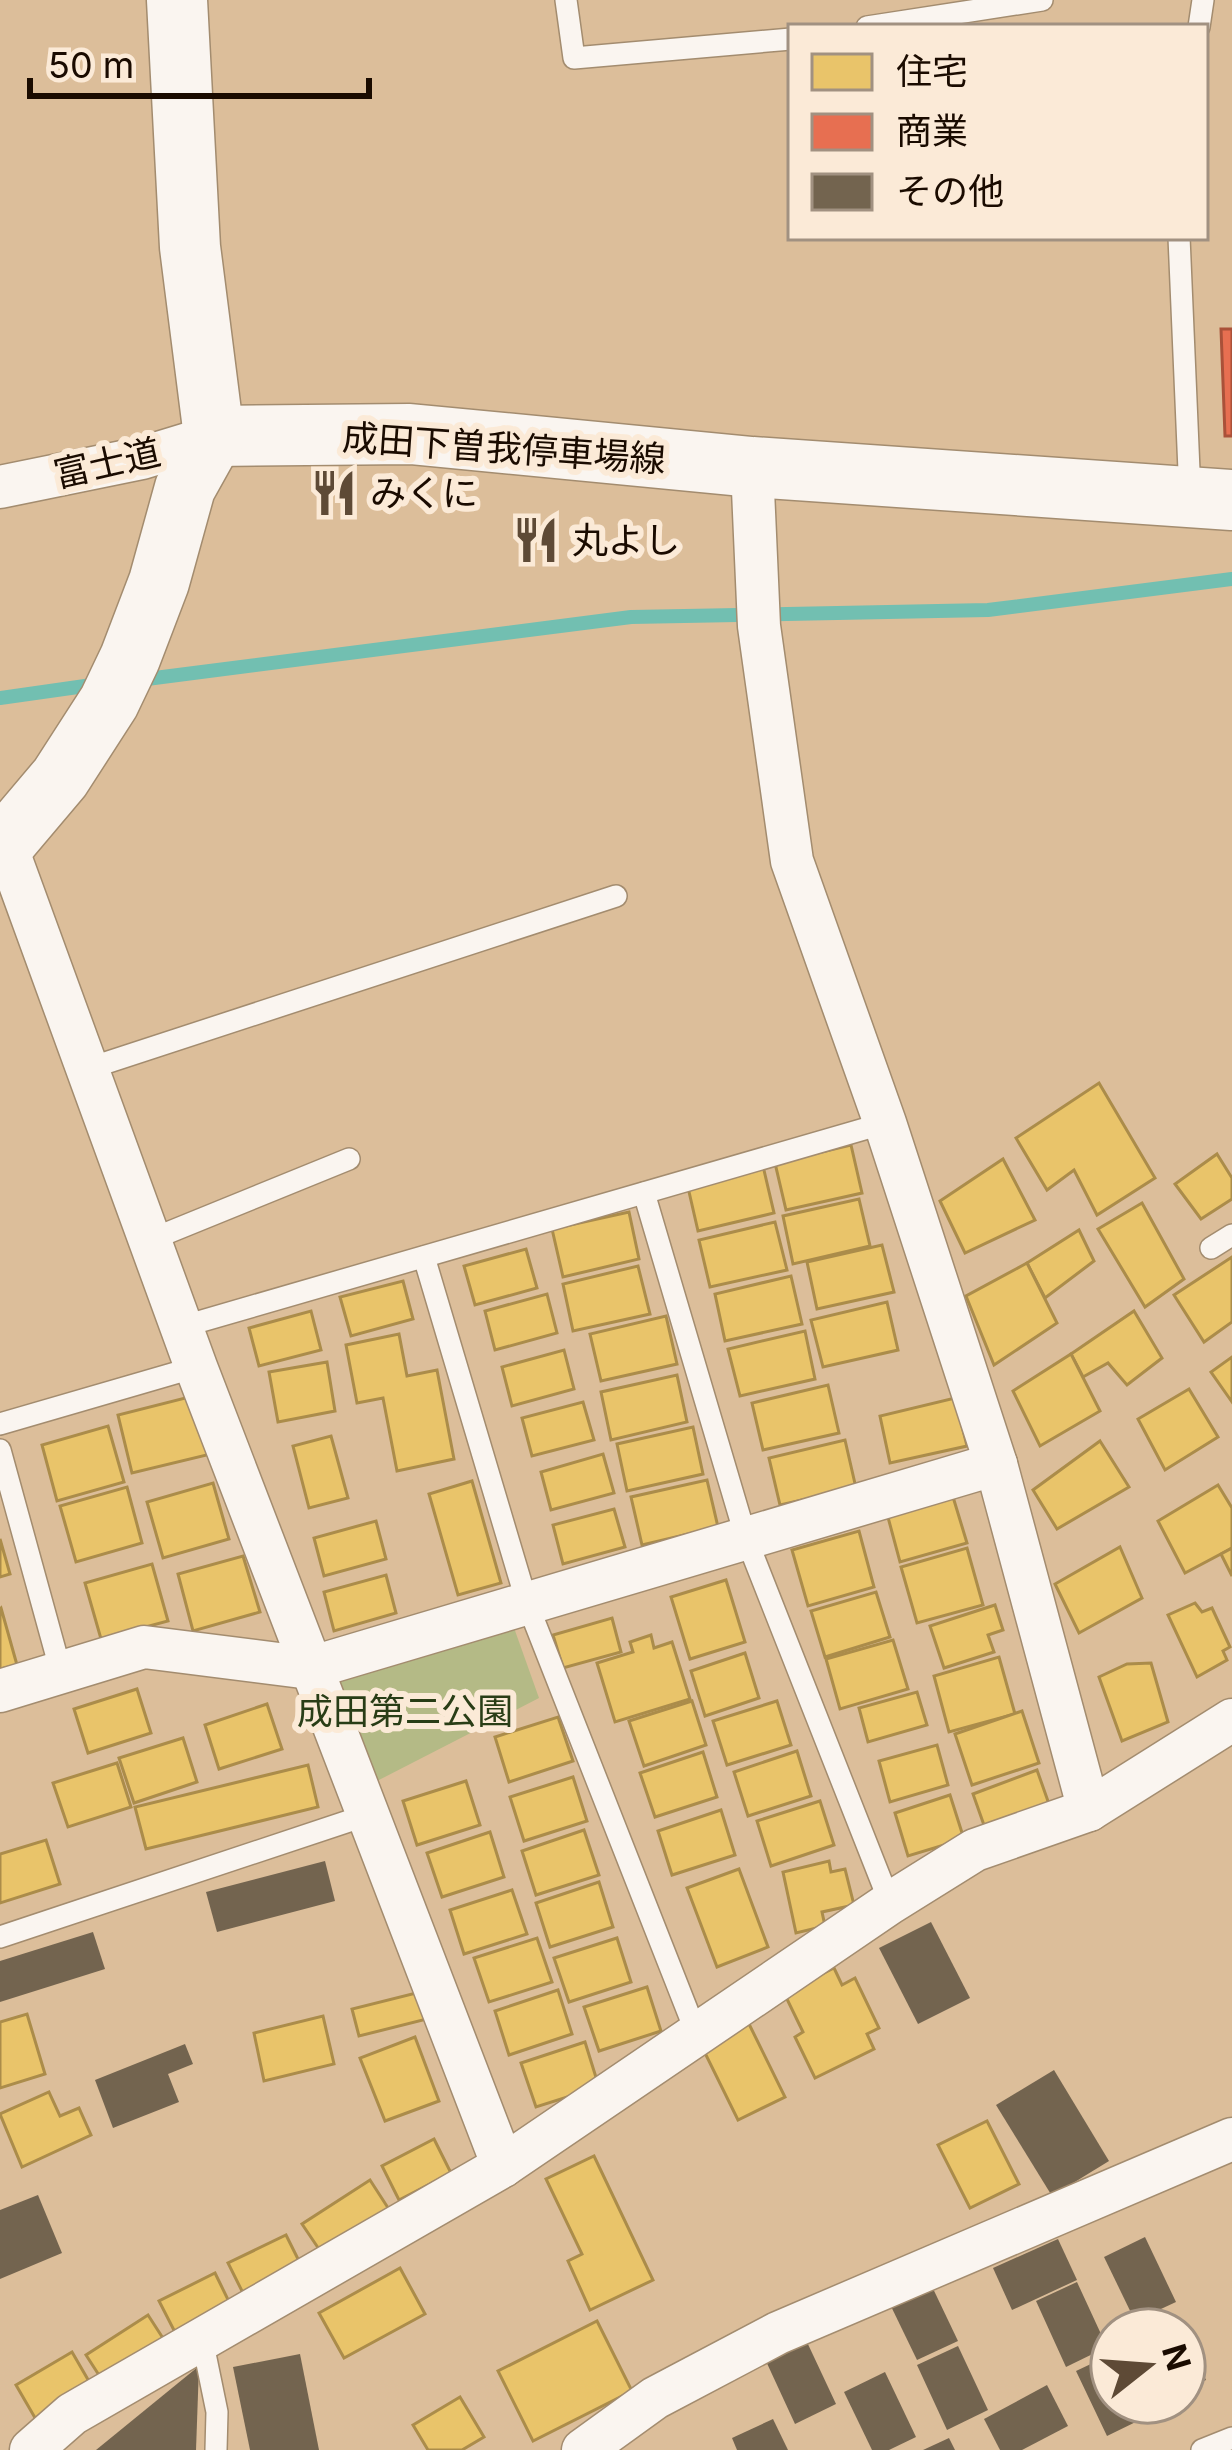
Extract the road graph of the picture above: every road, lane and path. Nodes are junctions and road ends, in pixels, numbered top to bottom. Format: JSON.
{"nodes":[{"id":1,"x":177,"y":0,"type":"edge"},
{"id":2,"x":566,"y":0,"type":"edge"},
{"id":3,"x":1042,"y":0,"type":"edge"},
{"id":4,"x":886,"y":24,"type":"edge"},
{"id":5,"x":788,"y":39,"type":"edge"},
{"id":6,"x":1179,"y":240,"type":"edge"},
{"id":7,"x":214,"y":436,"type":"junction"},
{"id":8,"x":752,"y":466,"type":"junction"},
{"id":9,"x":0,"y":487,"type":"edge"},
{"id":10,"x":1211,"y":499,"type":"edge"},
{"id":11,"x":3,"y":846,"type":"edge"},
{"id":12,"x":616,"y":896,"type":"dead end"},
{"id":13,"x":87,"y":1069,"type":"junction"},
{"id":14,"x":885,"y":1123,"type":"junction"},
{"id":15,"x":349,"y":1159,"type":"dead end"},
{"id":16,"x":644,"y":1193,"type":"junction"},
{"id":17,"x":1232,"y":1235,"type":"edge"},
{"id":18,"x":150,"y":1240,"type":"junction"},
{"id":19,"x":1211,"y":1248,"type":"dead end"},
{"id":20,"x":424,"y":1257,"type":"junction"},
{"id":21,"x":181,"y":1327,"type":"junction"},
{"id":22,"x":196,"y":1367,"type":"junction"},
{"id":23,"x":0,"y":1424,"type":"edge"},
{"id":24,"x":0,"y":1450,"type":"edge"},
{"id":25,"x":995,"y":1464,"type":"junction"},
{"id":26,"x":746,"y":1538,"type":"junction"},
{"id":27,"x":526,"y":1603,"type":"junction"},
{"id":28,"x":310,"y":1668,"type":"junction"},
{"id":29,"x":61,"y":1672,"type":"junction"},
{"id":30,"x":0,"y":1690,"type":"edge"},
{"id":31,"x":1232,"y":1720,"type":"edge"},
{"id":32,"x":1089,"y":1810,"type":"junction"},
{"id":33,"x":367,"y":1814,"type":"junction"},
{"id":34,"x":890,"y":1903,"type":"junction"},
{"id":35,"x":0,"y":1937,"type":"edge"},
{"id":36,"x":697,"y":2035,"type":"junction"},
{"id":37,"x":1229,"y":2147,"type":"edge"},
{"id":38,"x":503,"y":2166,"type":"junction"},
{"id":39,"x":202,"y":2339,"type":"junction"},
{"id":40,"x":1232,"y":2438,"type":"edge"},
{"id":41,"x":31,"y":2450,"type":"edge"},
{"id":42,"x":216,"y":2450,"type":"edge"},
{"id":43,"x":583,"y":2450,"type":"edge"},
{"id":44,"x":1202,"y":2450,"type":"edge"}],
"edges":[{"from":1,"to":7,"type":"main road"},
{"from":2,"to":5,"type":"lane"},
{"from":3,"to":4,"type":"lane"},
{"from":6,"to":10,"type":"lane"},
{"from":7,"to":8,"type":"main road","name":"成田下曽我停車場線"},
{"from":7,"to":9,"type":"street","name":"富士道"},
{"from":7,"to":11,"type":"main road"},
{"from":8,"to":10,"type":"main road","name":"成田下曽我停車場線"},
{"from":8,"to":14,"type":"street"},
{"from":11,"to":13,"type":"street"},
{"from":12,"to":13,"type":"lane"},
{"from":13,"to":18,"type":"street"},
{"from":14,"to":16,"type":"lane"},
{"from":14,"to":25,"type":"street"},
{"from":15,"to":18,"type":"lane"},
{"from":16,"to":20,"type":"lane"},
{"from":16,"to":26,"type":"lane"},
{"from":17,"to":19,"type":"lane"},
{"from":18,"to":21,"type":"street"},
{"from":20,"to":21,"type":"lane"},
{"from":20,"to":27,"type":"lane"},
{"from":21,"to":22,"type":"street"},
{"from":22,"to":23,"type":"lane"},
{"from":22,"to":28,"type":"street"},
{"from":24,"to":29,"type":"lane"},
{"from":25,"to":26,"type":"street"},
{"from":25,"to":32,"type":"street"},
{"from":26,"to":27,"type":"street"},
{"from":26,"to":34,"type":"lane"},
{"from":27,"to":28,"type":"street"},
{"from":27,"to":36,"type":"lane"},
{"from":28,"to":29,"type":"street"},
{"from":28,"to":33,"type":"street"},
{"from":29,"to":30,"type":"street"},
{"from":31,"to":32,"type":"street"},
{"from":32,"to":34,"type":"street"},
{"from":33,"to":35,"type":"lane"},
{"from":33,"to":38,"type":"street"},
{"from":34,"to":36,"type":"street"},
{"from":36,"to":38,"type":"street"},
{"from":37,"to":43,"type":"street"},
{"from":38,"to":39,"type":"street"},
{"from":39,"to":41,"type":"street"},
{"from":39,"to":42,"type":"lane"},
{"from":40,"to":44,"type":"lane"}]}
